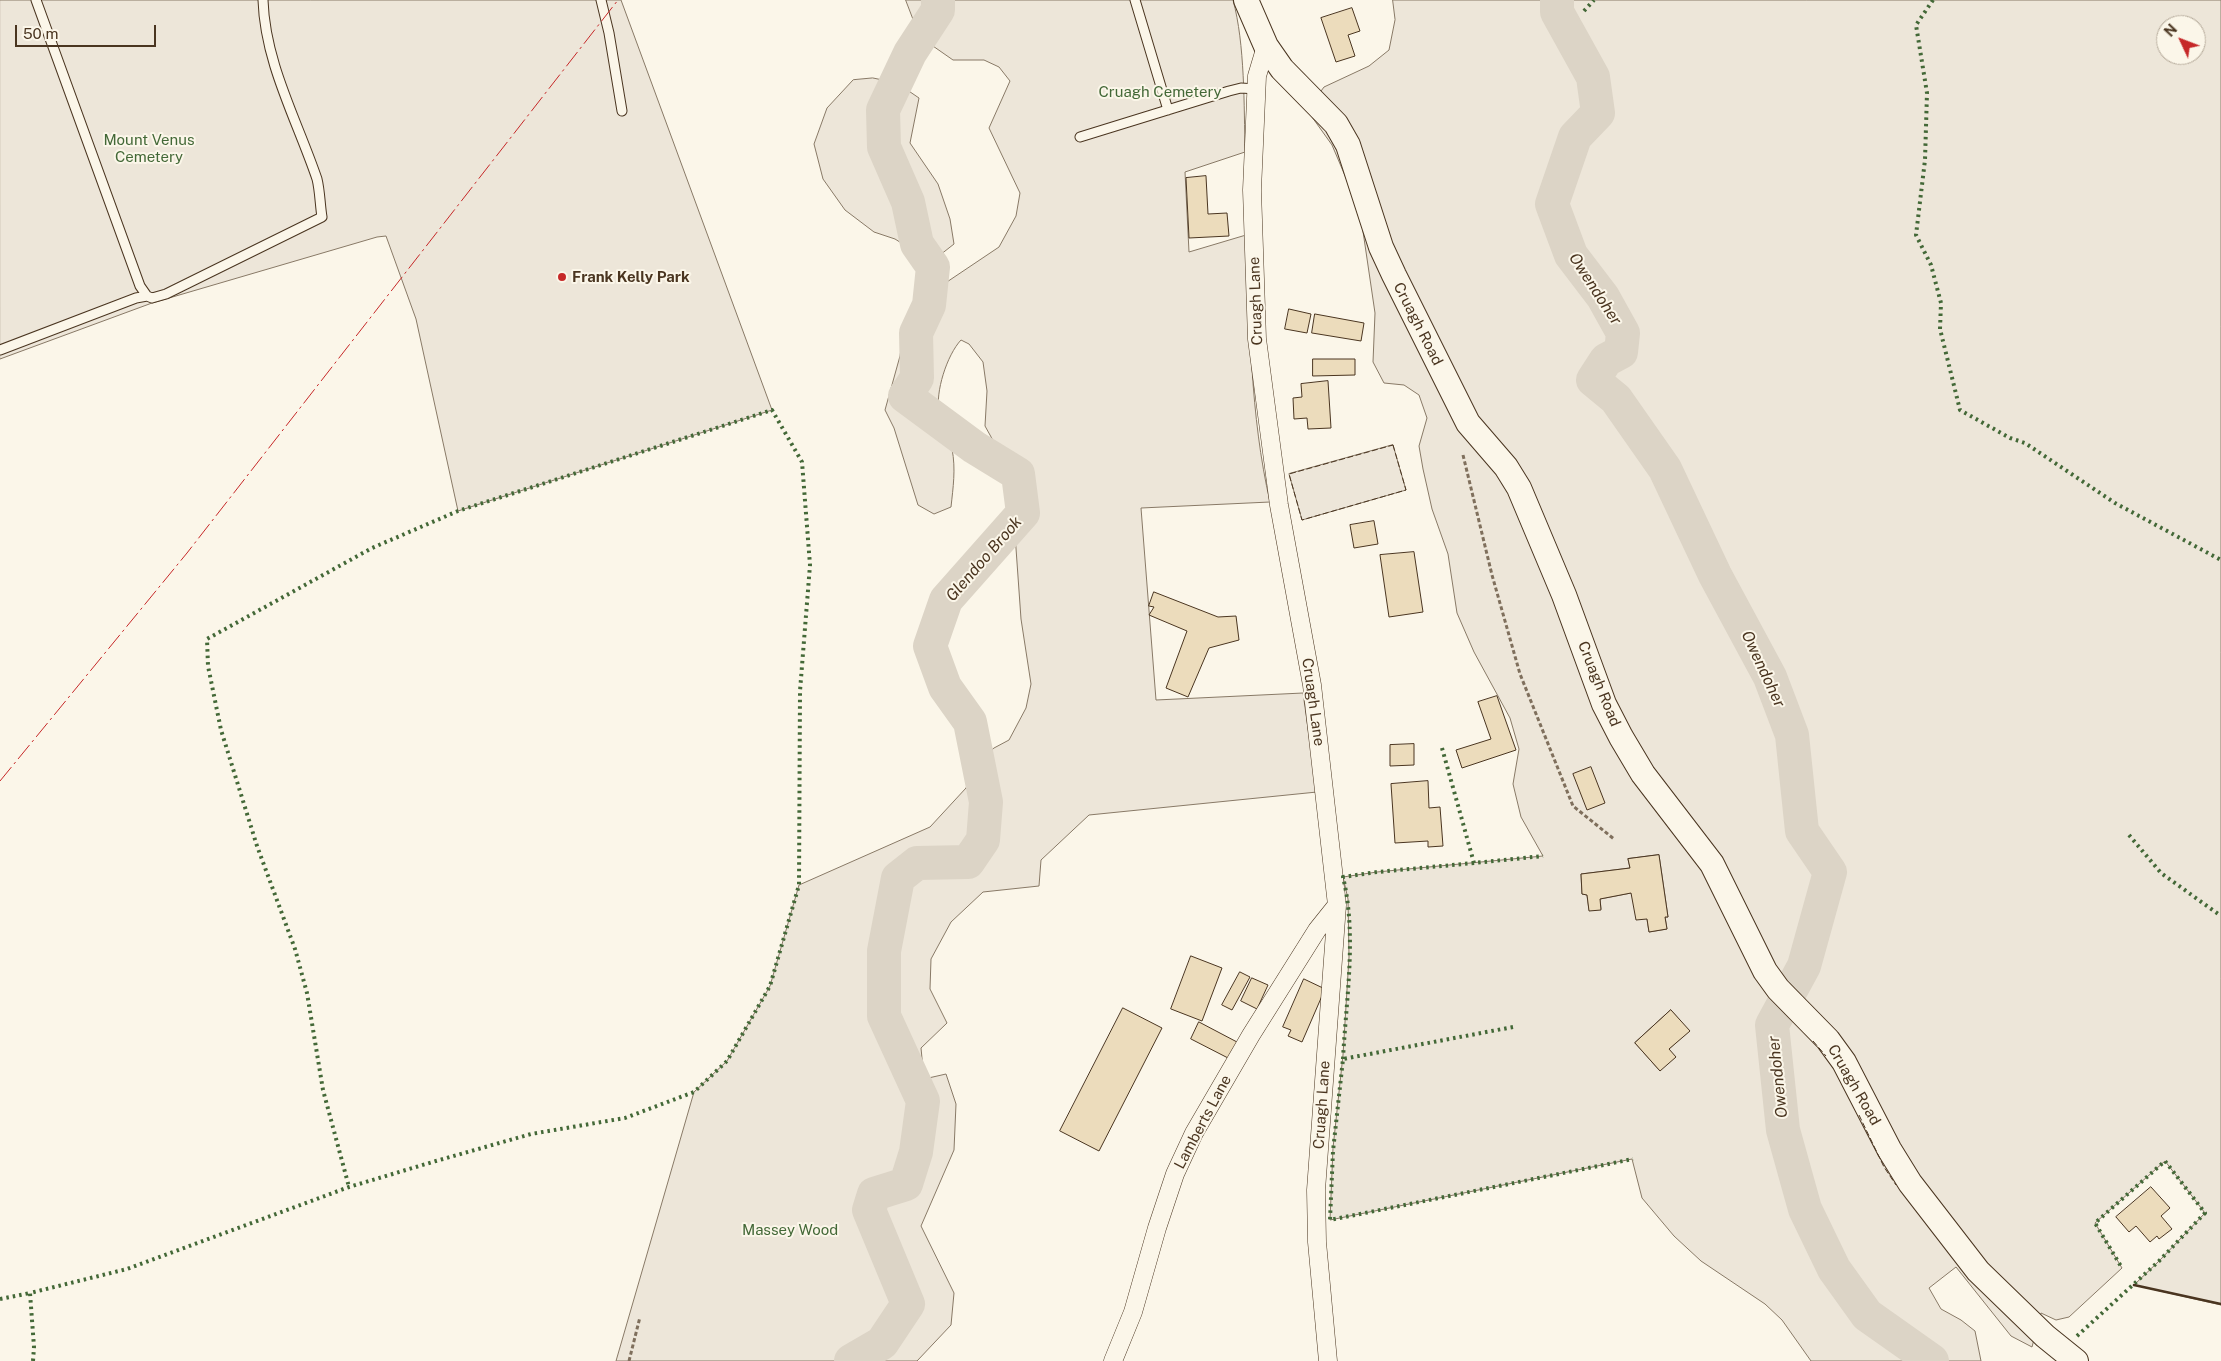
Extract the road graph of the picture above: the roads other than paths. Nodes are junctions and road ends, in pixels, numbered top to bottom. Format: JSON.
{"nodes":[{"id":1,"x":36,"y":0,"type":"edge"},
{"id":2,"x":263,"y":0,"type":"edge"},
{"id":3,"x":601,"y":0,"type":"edge"},
{"id":4,"x":1135,"y":0,"type":"edge"},
{"id":5,"x":1246,"y":0,"type":"edge"},
{"id":6,"x":1266,"y":46,"type":"junction"},
{"id":7,"x":1256,"y":89,"type":"junction"},
{"id":8,"x":1168,"y":110,"type":"junction"},
{"id":9,"x":622,"y":111,"type":"dead end"},
{"id":10,"x":1080,"y":137,"type":"dead end"},
{"id":11,"x":147,"y":296,"type":"junction"},
{"id":12,"x":0,"y":350,"type":"edge"},
{"id":13,"x":1337,"y":905,"type":"junction"},
{"id":14,"x":1112,"y":1361,"type":"edge"},
{"id":15,"x":1328,"y":1361,"type":"edge"},
{"id":16,"x":2076,"y":1361,"type":"edge"}],
"edges":[{"from":1,"to":11,"type":"lane"},
{"from":2,"to":11,"type":"lane"},
{"from":3,"to":9,"type":"lane"},
{"from":4,"to":8,"type":"lane"},
{"from":5,"to":6,"type":"main road","name":"Cruagh Road"},
{"from":6,"to":7,"type":"street","name":"Cruagh Lane"},
{"from":6,"to":16,"type":"main road","name":"Cruagh Road"},
{"from":7,"to":8,"type":"lane"},
{"from":7,"to":13,"type":"street","name":"Cruagh Lane"},
{"from":8,"to":10,"type":"lane"},
{"from":11,"to":12,"type":"lane"},
{"from":13,"to":14,"type":"street","name":"Lamberts Lane"},
{"from":13,"to":15,"type":"street","name":"Cruagh Lane"}]}
